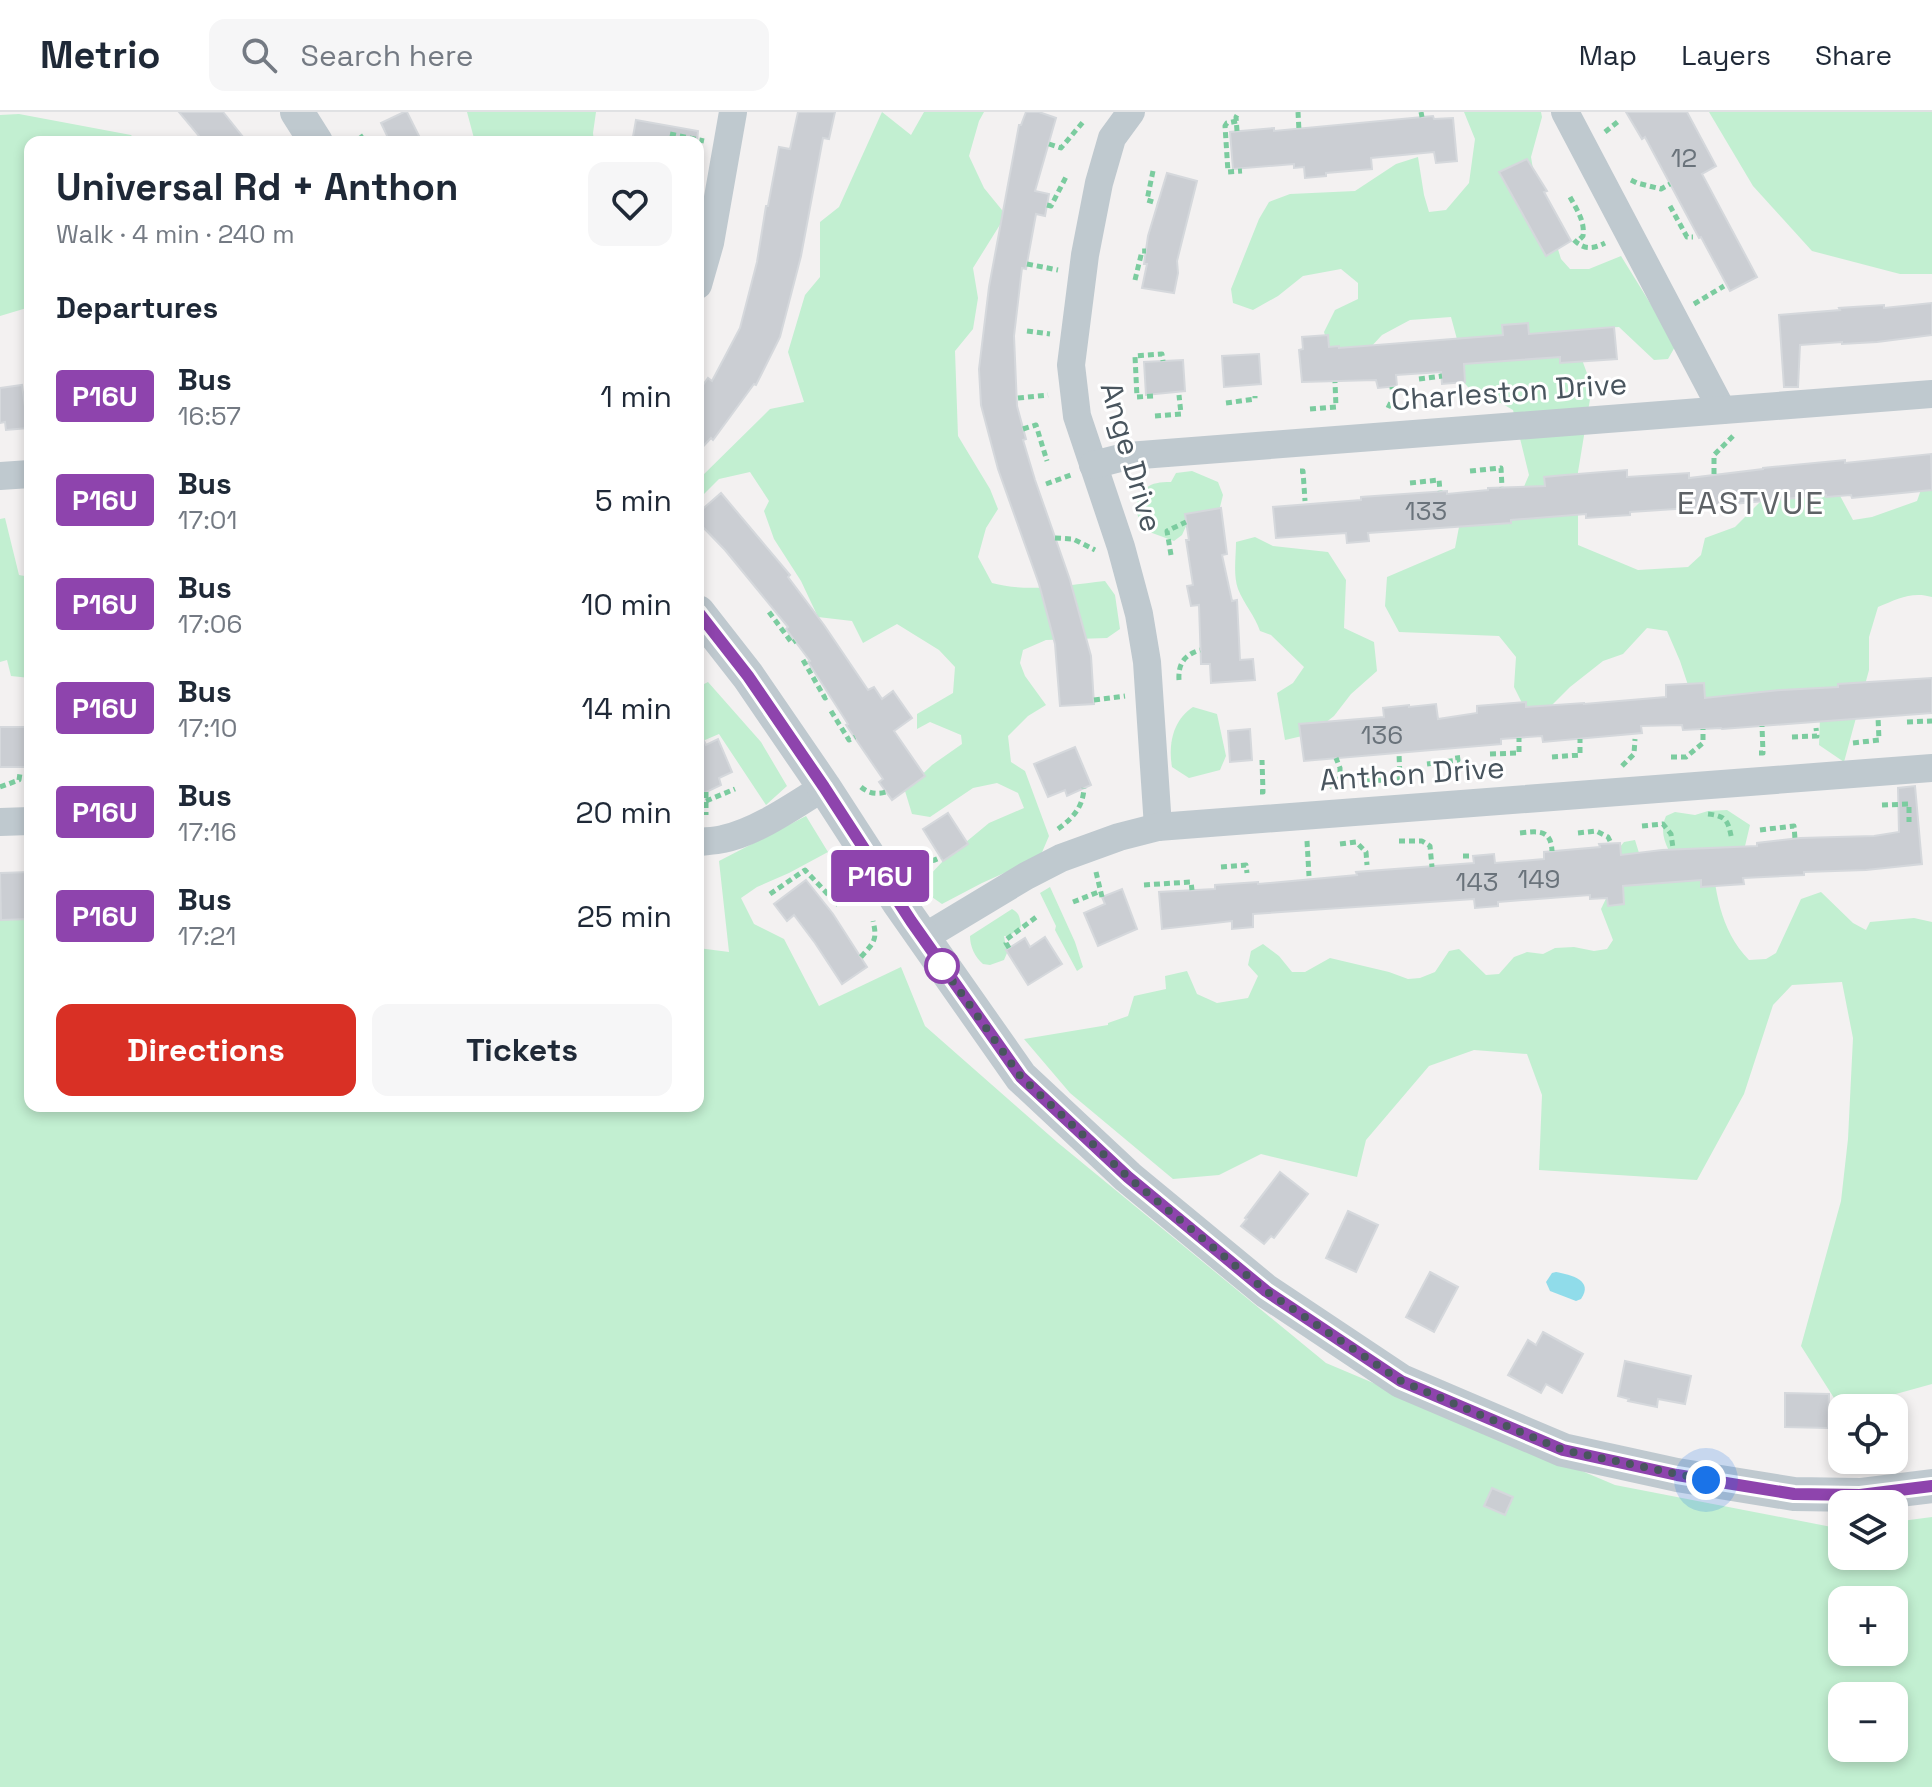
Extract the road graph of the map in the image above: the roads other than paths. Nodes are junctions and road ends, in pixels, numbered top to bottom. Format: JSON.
{"nodes":[{"id":1,"x":297,"y":112,"type":"edge"},
{"id":2,"x":733,"y":112,"type":"edge"},
{"id":3,"x":1131,"y":112,"type":"edge"},
{"id":4,"x":1565,"y":112,"type":"edge"},
{"id":5,"x":312,"y":136,"type":"edge"},
{"id":6,"x":704,"y":264,"type":"edge"},
{"id":7,"x":1932,"y":394,"type":"edge"},
{"id":8,"x":1730,"y":421,"type":"junction"},
{"id":9,"x":1093,"y":465,"type":"junction"},
{"id":10,"x":24,"y":474,"type":"edge"},
{"id":11,"x":0,"y":476,"type":"edge"},
{"id":12,"x":704,"y":620,"type":"edge"},
{"id":13,"x":1932,"y":768,"type":"edge"},
{"id":14,"x":840,"y":784,"type":"junction"},
{"id":15,"x":24,"y":821,"type":"edge"},
{"id":16,"x":0,"y":822,"type":"edge"},
{"id":17,"x":1158,"y":827,"type":"junction"},
{"id":18,"x":704,"y":841,"type":"edge"},
{"id":19,"x":923,"y":938,"type":"junction"},
{"id":20,"x":1932,"y":1486,"type":"edge"}],
"edges":[{"from":1,"to":5,"type":"street"},
{"from":2,"to":6,"type":"street"},
{"from":3,"to":9,"type":"street","name":"Ange Drive"},
{"from":4,"to":8,"type":"street"},
{"from":7,"to":8,"type":"street","name":"Charleston Drive"},
{"from":8,"to":9,"type":"street","name":"Charleston Drive"},
{"from":9,"to":17,"type":"street","name":"Ange Drive"},
{"from":10,"to":11,"type":"street"},
{"from":12,"to":14,"type":"street"},
{"from":13,"to":17,"type":"street","name":"Anthon Drive"},
{"from":14,"to":18,"type":"street"},
{"from":14,"to":19,"type":"street"},
{"from":15,"to":16,"type":"street"},
{"from":17,"to":19,"type":"street","name":"Anthon Drive"},
{"from":19,"to":20,"type":"street"}]}
